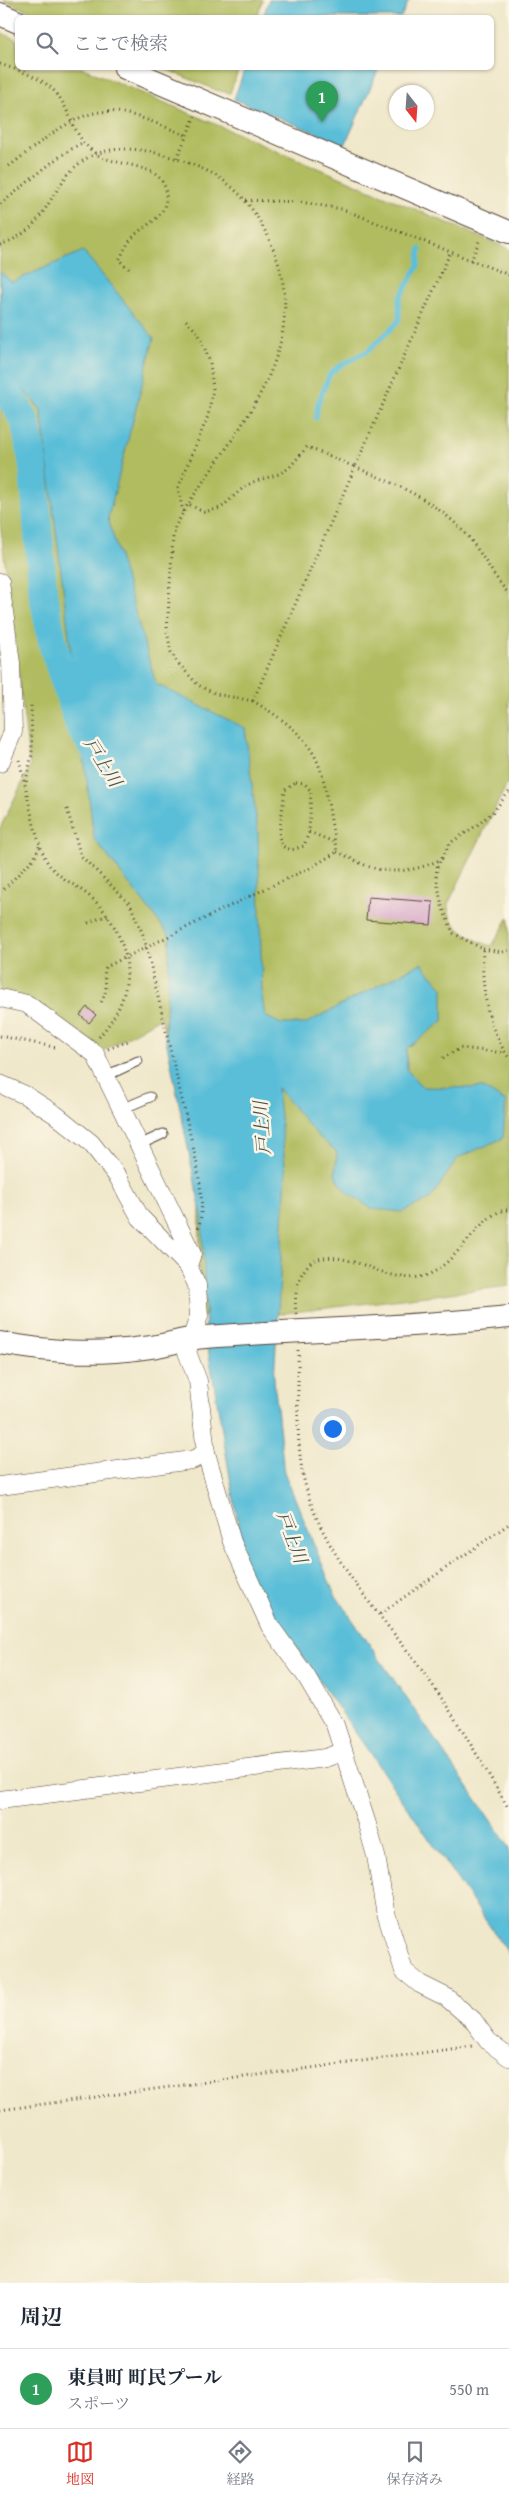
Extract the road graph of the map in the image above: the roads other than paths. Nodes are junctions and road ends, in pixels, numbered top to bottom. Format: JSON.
{"nodes":[{"id":1,"x":0,"y":14,"type":"edge"},
{"id":2,"x":15,"y":21,"type":"edge"},
{"id":3,"x":130,"y":70,"type":"edge"},
{"id":4,"x":509,"y":232,"type":"edge"},
{"id":5,"x":0,"y":582,"type":"edge"},
{"id":6,"x":0,"y":763,"type":"edge"},
{"id":7,"x":0,"y":998,"type":"edge"},
{"id":8,"x":138,"y":1061,"type":"dead end"},
{"id":9,"x":106,"y":1076,"type":"junction"},
{"id":10,"x":0,"y":1084,"type":"edge"},
{"id":11,"x":150,"y":1097,"type":"dead end"},
{"id":12,"x":122,"y":1110,"type":"junction"},
{"id":13,"x":163,"y":1134,"type":"dead end"},
{"id":14,"x":139,"y":1145,"type":"junction"},
{"id":15,"x":190,"y":1260,"type":"junction"},
{"id":16,"x":509,"y":1317,"type":"edge"},
{"id":17,"x":198,"y":1338,"type":"junction"},
{"id":18,"x":0,"y":1343,"type":"edge"},
{"id":19,"x":206,"y":1453,"type":"junction"},
{"id":20,"x":0,"y":1486,"type":"edge"},
{"id":21,"x":342,"y":1752,"type":"junction"},
{"id":22,"x":0,"y":1800,"type":"edge"},
{"id":23,"x":509,"y":2057,"type":"edge"}],
"edges":[{"from":1,"to":2,"type":"street"},
{"from":3,"to":4,"type":"street"},
{"from":5,"to":6,"type":"street"},
{"from":7,"to":9,"type":"street"},
{"from":8,"to":9,"type":"lane"},
{"from":9,"to":12,"type":"street"},
{"from":10,"to":15,"type":"street"},
{"from":11,"to":12,"type":"lane"},
{"from":12,"to":14,"type":"street"},
{"from":13,"to":14,"type":"lane"},
{"from":14,"to":15,"type":"street"},
{"from":15,"to":17,"type":"street"},
{"from":16,"to":17,"type":"street"},
{"from":17,"to":18,"type":"street"},
{"from":17,"to":19,"type":"street"},
{"from":19,"to":20,"type":"street"},
{"from":19,"to":21,"type":"street"},
{"from":21,"to":22,"type":"street"},
{"from":21,"to":23,"type":"street"}]}
